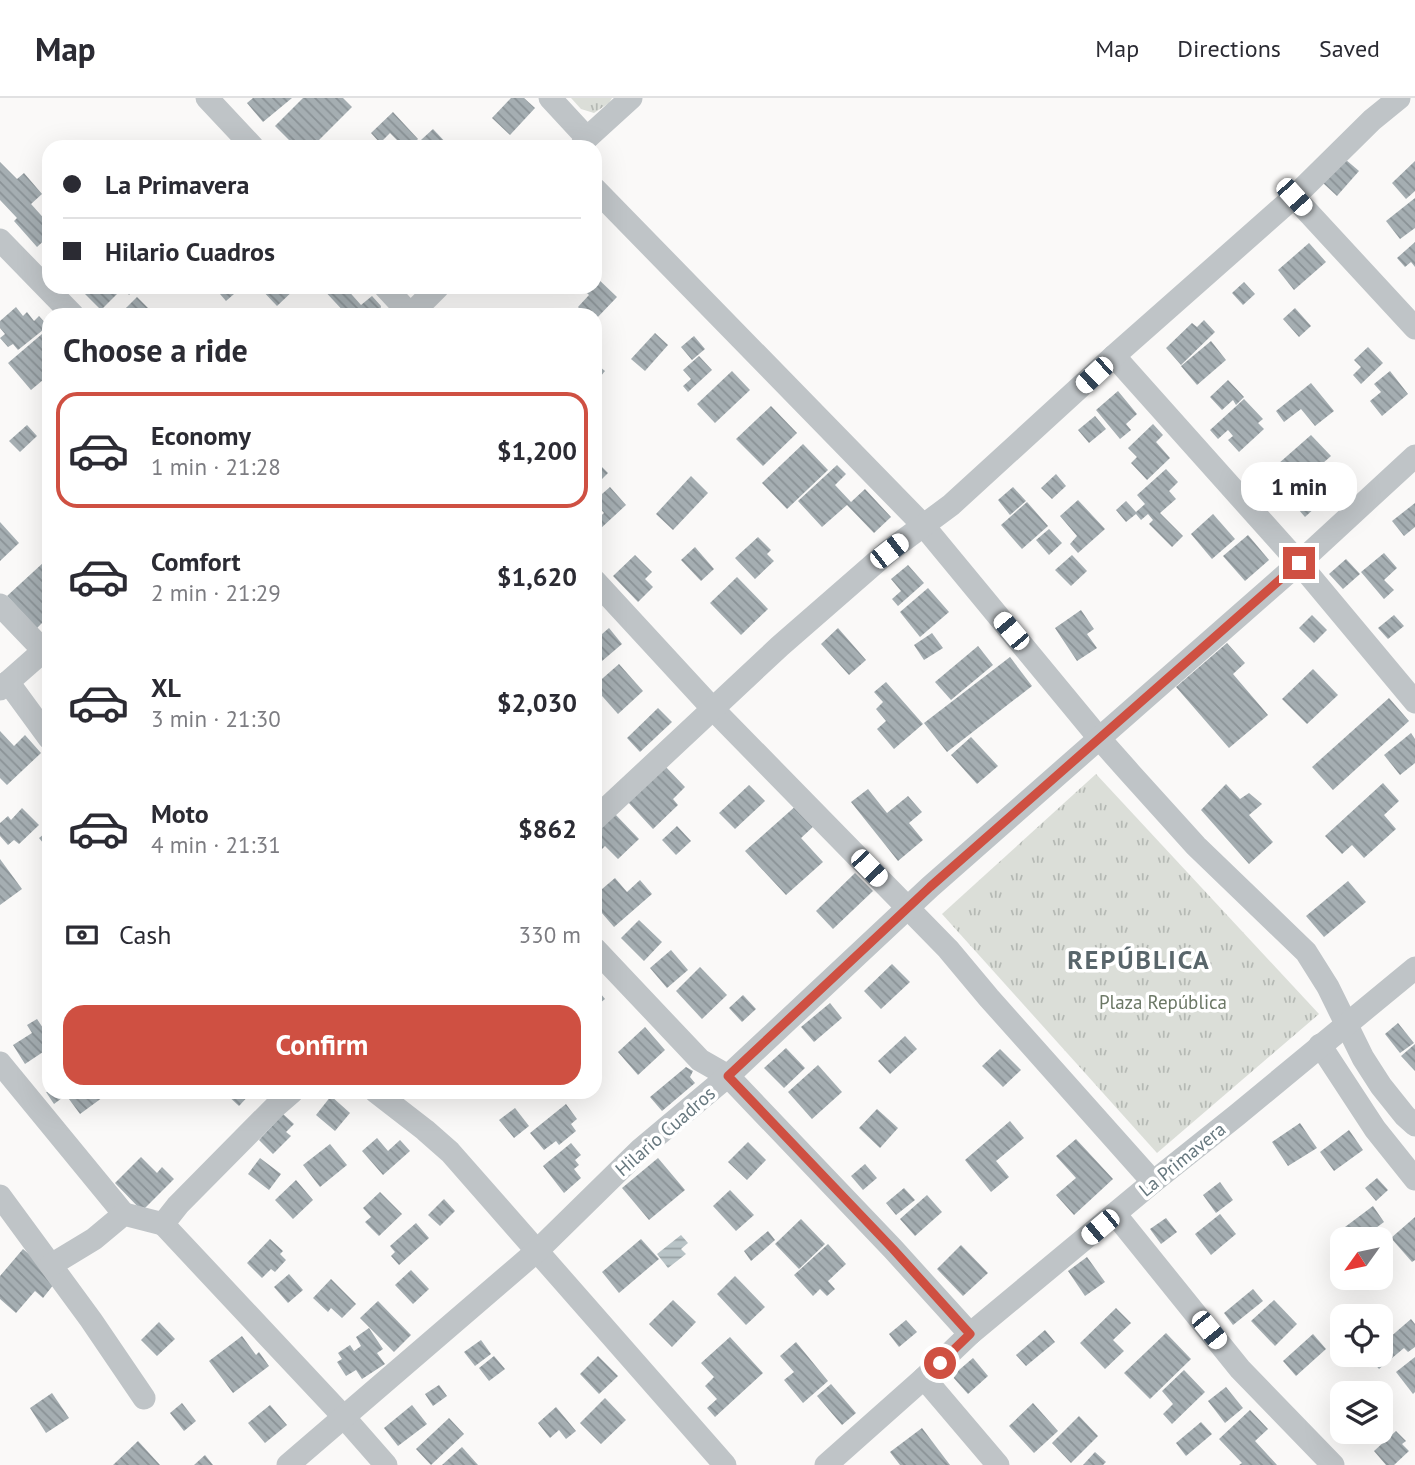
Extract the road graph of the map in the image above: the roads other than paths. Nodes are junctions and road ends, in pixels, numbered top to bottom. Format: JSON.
{"nodes":[{"id":1,"x":207,"y":98,"type":"edge"},
{"id":2,"x":550,"y":98,"type":"edge"},
{"id":3,"x":631,"y":98,"type":"edge"},
{"id":4,"x":1399,"y":98,"type":"edge"},
{"id":5,"x":246,"y":140,"type":"edge"},
{"id":6,"x":582,"y":140,"type":"edge"},
{"id":7,"x":587,"y":140,"type":"edge"},
{"id":8,"x":602,"y":196,"type":"edge"},
{"id":9,"x":1294,"y":197,"type":"junction"},
{"id":10,"x":0,"y":240,"type":"edge"},
{"id":11,"x":42,"y":283,"type":"edge"},
{"id":12,"x":53,"y":294,"type":"edge"},
{"id":13,"x":391,"y":294,"type":"edge"},
{"id":14,"x":431,"y":294,"type":"edge"},
{"id":15,"x":66,"y":308,"type":"edge"},
{"id":16,"x":404,"y":308,"type":"edge"},
{"id":17,"x":417,"y":308,"type":"edge"},
{"id":18,"x":1415,"y":328,"type":"edge"},
{"id":19,"x":1114,"y":356,"type":"junction"},
{"id":20,"x":1415,"y":456,"type":"edge"},
{"id":21,"x":923,"y":525,"type":"junction"},
{"id":22,"x":1299,"y":563,"type":"junction"},
{"id":23,"x":602,"y":589,"type":"edge"},
{"id":24,"x":0,"y":605,"type":"edge"},
{"id":25,"x":42,"y":644,"type":"edge"},
{"id":26,"x":42,"y":652,"type":"edge"},
{"id":27,"x":4,"y":686,"type":"edge"},
{"id":28,"x":1415,"y":702,"type":"edge"},
{"id":29,"x":713,"y":709,"type":"junction"},
{"id":30,"x":42,"y":730,"type":"edge"},
{"id":31,"x":1099,"y":738,"type":"junction"},
{"id":32,"x":602,"y":812,"type":"edge"},
{"id":33,"x":908,"y":908,"type":"junction"},
{"id":34,"x":602,"y":957,"type":"edge"},
{"id":35,"x":1415,"y":968,"type":"edge"},
{"id":36,"x":1345,"y":1024,"type":"junction"},
{"id":37,"x":1320,"y":1045,"type":"junction"},
{"id":38,"x":0,"y":1063,"type":"edge"},
{"id":39,"x":728,"y":1076,"type":"junction"},
{"id":40,"x":284,"y":1099,"type":"edge"},
{"id":41,"x":385,"y":1099,"type":"edge"},
{"id":42,"x":1415,"y":1125,"type":"edge"},
{"id":43,"x":1415,"y":1179,"type":"edge"},
{"id":44,"x":1153,"y":1182,"type":"junction"},
{"id":45,"x":0,"y":1196,"type":"edge"},
{"id":46,"x":124,"y":1214,"type":"junction"},
{"id":47,"x":1115,"y":1214,"type":"junction"},
{"id":48,"x":163,"y":1224,"type":"junction"},
{"id":49,"x":538,"y":1250,"type":"junction"},
{"id":50,"x":51,"y":1265,"type":"junction"},
{"id":51,"x":970,"y":1334,"type":"junction"},
{"id":52,"x":924,"y":1378,"type":"junction"},
{"id":53,"x":144,"y":1398,"type":"dead end"},
{"id":54,"x":343,"y":1416,"type":"junction"},
{"id":55,"x":288,"y":1465,"type":"edge"},
{"id":56,"x":386,"y":1465,"type":"edge"},
{"id":57,"x":725,"y":1465,"type":"edge"},
{"id":58,"x":826,"y":1465,"type":"edge"},
{"id":59,"x":998,"y":1465,"type":"edge"},
{"id":60,"x":1333,"y":1465,"type":"edge"}],
"edges":[{"from":1,"to":5,"type":"street"},
{"from":2,"to":6,"type":"street"},
{"from":3,"to":7,"type":"street"},
{"from":4,"to":9,"type":"street"},
{"from":8,"to":21,"type":"street"},
{"from":9,"to":18,"type":"street"},
{"from":9,"to":19,"type":"street"},
{"from":10,"to":11,"type":"street"},
{"from":12,"to":15,"type":"street"},
{"from":13,"to":16,"type":"street"},
{"from":14,"to":17,"type":"street"},
{"from":19,"to":21,"type":"street"},
{"from":19,"to":22,"type":"street"},
{"from":20,"to":22,"type":"street","name":"Hilario Cuadros"},
{"from":21,"to":29,"type":"street"},
{"from":21,"to":31,"type":"street"},
{"from":22,"to":28,"type":"street"},
{"from":22,"to":31,"type":"street","name":"Hilario Cuadros"},
{"from":23,"to":29,"type":"street"},
{"from":24,"to":25,"type":"street"},
{"from":26,"to":27,"type":"street"},
{"from":27,"to":30,"type":"street"},
{"from":29,"to":32,"type":"street"},
{"from":29,"to":33,"type":"street"},
{"from":31,"to":33,"type":"street","name":"Hilario Cuadros"},
{"from":31,"to":36,"type":"street"},
{"from":33,"to":39,"type":"street","name":"Hilario Cuadros"},
{"from":33,"to":44,"type":"street"},
{"from":34,"to":39,"type":"street"},
{"from":35,"to":36,"type":"street","name":"La Primavera"},
{"from":36,"to":37,"type":"street","name":"La Primavera"},
{"from":36,"to":42,"type":"street"},
{"from":37,"to":43,"type":"street"},
{"from":37,"to":44,"type":"street","name":"La Primavera"},
{"from":38,"to":46,"type":"street"},
{"from":39,"to":49,"type":"street","name":"Hilario Cuadros"},
{"from":39,"to":51,"type":"street"},
{"from":40,"to":48,"type":"street"},
{"from":41,"to":49,"type":"street"},
{"from":44,"to":47,"type":"street","name":"La Primavera"},
{"from":45,"to":50,"type":"street"},
{"from":46,"to":48,"type":"street"},
{"from":46,"to":50,"type":"street"},
{"from":47,"to":51,"type":"street","name":"La Primavera"},
{"from":47,"to":60,"type":"street"},
{"from":48,"to":54,"type":"street"},
{"from":49,"to":54,"type":"street","name":"Hilario Cuadros"},
{"from":49,"to":57,"type":"street"},
{"from":50,"to":53,"type":"street"},
{"from":51,"to":52,"type":"street","name":"La Primavera"},
{"from":52,"to":58,"type":"street","name":"La Primavera"},
{"from":52,"to":59,"type":"street"},
{"from":54,"to":55,"type":"street","name":"Hilario Cuadros"},
{"from":54,"to":56,"type":"street"}]}
